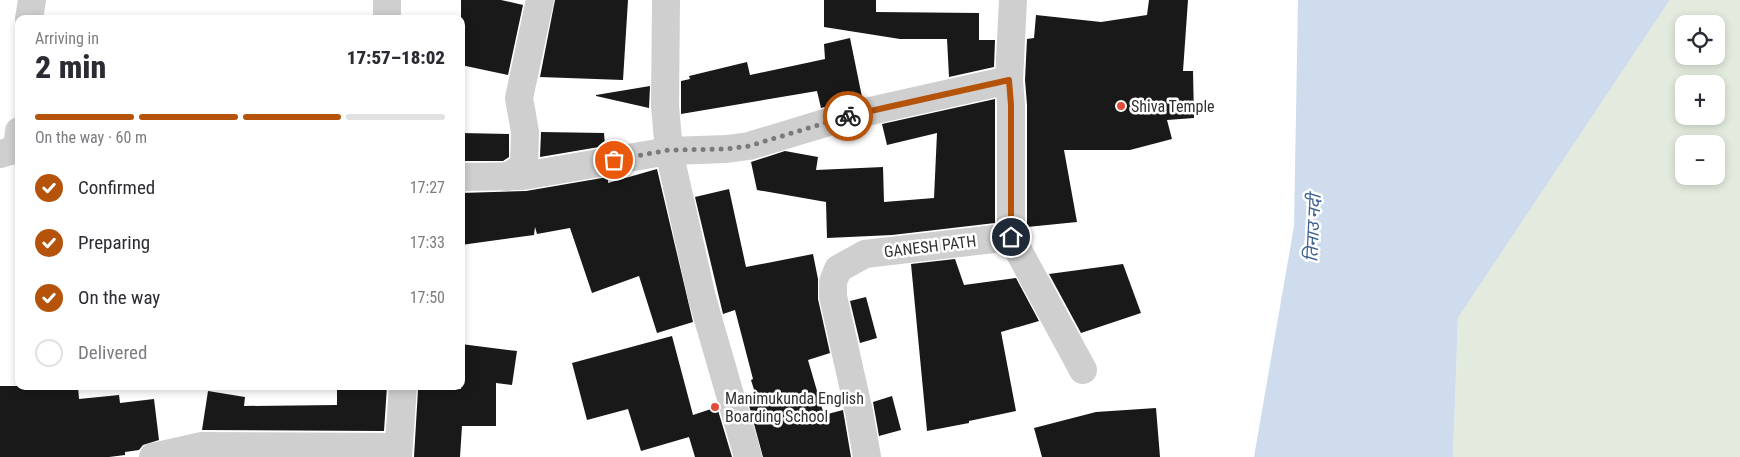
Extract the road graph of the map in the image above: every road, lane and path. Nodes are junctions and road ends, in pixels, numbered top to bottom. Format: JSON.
{"nodes":[{"id":1,"x":32,"y":0,"type":"edge"},
{"id":2,"x":387,"y":0,"type":"edge"},
{"id":3,"x":540,"y":0,"type":"edge"},
{"id":4,"x":666,"y":0,"type":"edge"},
{"id":5,"x":1012,"y":0,"type":"edge"},
{"id":6,"x":30,"y":15,"type":"edge"},
{"id":7,"x":387,"y":15,"type":"edge"},
{"id":8,"x":1009,"y":80,"type":"junction"},
{"id":9,"x":669,"y":150,"type":"junction"},
{"id":10,"x":507,"y":176,"type":"junction"},
{"id":11,"x":465,"y":177,"type":"edge"},
{"id":12,"x":1011,"y":237,"type":"junction"},
{"id":13,"x":1083,"y":370,"type":"dead end"},
{"id":14,"x":403,"y":390,"type":"edge"},
{"id":15,"x":398,"y":452,"type":"edge"},
{"id":16,"x":153,"y":457,"type":"edge"},
{"id":17,"x":748,"y":457,"type":"edge"},
{"id":18,"x":867,"y":457,"type":"edge"}],
"edges":[{"from":1,"to":6,"type":"street"},
{"from":2,"to":7,"type":"street"},
{"from":3,"to":10,"type":"street"},
{"from":4,"to":9,"type":"street"},
{"from":5,"to":8,"type":"street"},
{"from":8,"to":9,"type":"street"},
{"from":8,"to":12,"type":"street"},
{"from":9,"to":10,"type":"street"},
{"from":9,"to":17,"type":"street"},
{"from":10,"to":11,"type":"street"},
{"from":12,"to":13,"type":"street"},
{"from":12,"to":18,"type":"street","name":"GANESH PATH"},
{"from":14,"to":15,"type":"street"},
{"from":15,"to":16,"type":"street"}]}
